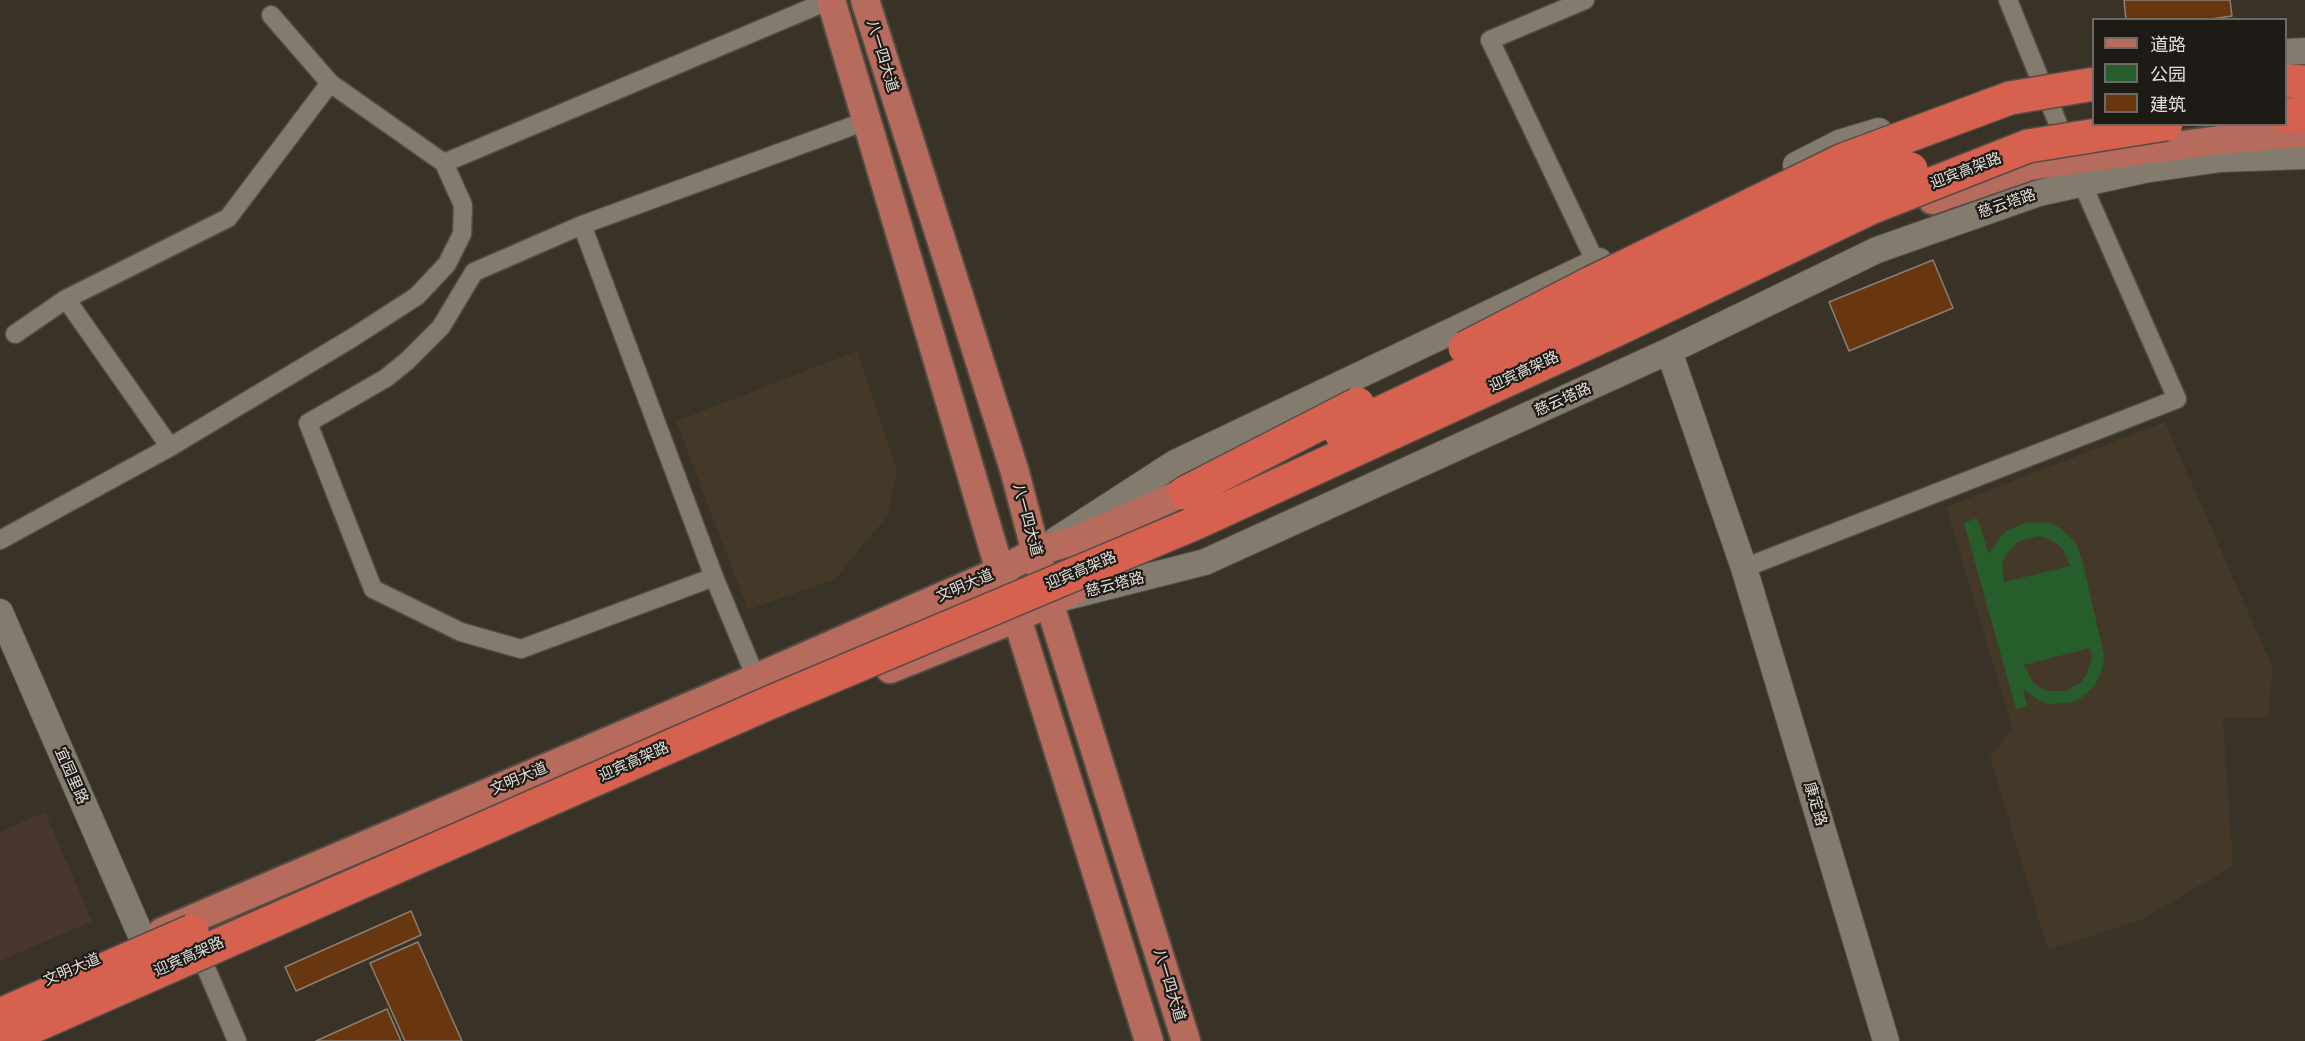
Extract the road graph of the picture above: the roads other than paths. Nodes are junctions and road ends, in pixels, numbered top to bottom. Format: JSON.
{"nodes":[{"id":1,"x":831,"y":0,"type":"edge"},
{"id":2,"x":865,"y":0,"type":"edge"},
{"id":3,"x":1585,"y":0,"type":"edge"},
{"id":4,"x":2008,"y":0,"type":"edge"},
{"id":5,"x":271,"y":15,"type":"dead end"},
{"id":6,"x":2305,"y":51,"type":"edge"},
{"id":7,"x":2287,"y":52,"type":"edge"},
{"id":8,"x":2305,"y":74,"type":"edge"},
{"id":9,"x":2287,"y":75,"type":"edge"},
{"id":10,"x":2092,"y":76,"type":"edge"},
{"id":11,"x":2287,"y":81,"type":"edge"},
{"id":12,"x":2305,"y":82,"type":"edge"},
{"id":13,"x":330,"y":83,"type":"junction"},
{"id":14,"x":2092,"y":84,"type":"edge"},
{"id":15,"x":2305,"y":90,"type":"edge"},
{"id":16,"x":2287,"y":91,"type":"edge"},
{"id":17,"x":2047,"y":94,"type":"junction"},
{"id":18,"x":2092,"y":97,"type":"edge"},
{"id":19,"x":2092,"y":113,"type":"edge"},
{"id":20,"x":2305,"y":114,"type":"edge"},
{"id":21,"x":2287,"y":115,"type":"edge"},
{"id":22,"x":866,"y":121,"type":"junction"},
{"id":23,"x":2153,"y":126,"type":"edge"},
{"id":24,"x":2175,"y":126,"type":"edge"},
{"id":25,"x":2305,"y":133,"type":"edge"},
{"id":26,"x":2305,"y":156,"type":"edge"},
{"id":27,"x":444,"y":163,"type":"junction"},
{"id":28,"x":2077,"y":172,"type":"junction"},
{"id":29,"x":1987,"y":181,"type":"junction"},
{"id":30,"x":582,"y":225,"type":"junction"},
{"id":31,"x":1596,"y":263,"type":"junction"},
{"id":32,"x":66,"y":299,"type":"junction"},
{"id":33,"x":15,"y":334,"type":"dead end"},
{"id":34,"x":1669,"y":351,"type":"junction"},
{"id":35,"x":170,"y":447,"type":"junction"},
{"id":36,"x":1185,"y":493,"type":"junction"},
{"id":37,"x":1197,"y":536,"type":"joint"},
{"id":38,"x":0,"y":540,"type":"edge"},
{"id":39,"x":1036,"y":552,"type":"junction"},
{"id":40,"x":1744,"y":568,"type":"junction"},
{"id":41,"x":1000,"y":571,"type":"junction"},
{"id":42,"x":714,"y":576,"type":"junction"},
{"id":43,"x":1049,"y":602,"type":"junction"},
{"id":44,"x":0,"y":612,"type":"edge"},
{"id":45,"x":1017,"y":618,"type":"junction"},
{"id":46,"x":756,"y":678,"type":"junction"},
{"id":47,"x":143,"y":940,"type":"junction"},
{"id":48,"x":206,"y":968,"type":"junction"},
{"id":49,"x":0,"y":1001,"type":"edge"},
{"id":50,"x":0,"y":1015,"type":"edge"},
{"id":51,"x":0,"y":1041,"type":"edge"},
{"id":52,"x":39,"y":1041,"type":"edge"},
{"id":53,"x":237,"y":1041,"type":"edge"},
{"id":54,"x":1149,"y":1041,"type":"edge"},
{"id":55,"x":1186,"y":1041,"type":"edge"},
{"id":56,"x":1886,"y":1041,"type":"edge"}],
"edges":[{"from":1,"to":22,"type":"main road"},
{"from":1,"to":27,"type":"street"},
{"from":2,"to":39,"type":"main road","name":"八一四大道"},
{"from":3,"to":31,"type":"street"},
{"from":4,"to":17,"type":"street"},
{"from":5,"to":13,"type":"street"},
{"from":6,"to":7,"type":"street"},
{"from":8,"to":9,"type":"main road"},
{"from":10,"to":17,"type":"street"},
{"from":11,"to":12,"type":"highway"},
{"from":13,"to":27,"type":"street"},
{"from":13,"to":32,"type":"street"},
{"from":14,"to":36,"type":"highway","bridge":true},
{"from":15,"to":16,"type":"highway"},
{"from":17,"to":18,"type":"main road"},
{"from":17,"to":28,"type":"street"},
{"from":17,"to":31,"type":"street"},
{"from":17,"to":36,"type":"main road"},
{"from":19,"to":50,"type":"highway","name":"迎宾高架路","bridge":true},
{"from":20,"to":21,"type":"highway"},
{"from":22,"to":30,"type":"street"},
{"from":22,"to":41,"type":"main road"},
{"from":23,"to":51,"type":"highway","name":"迎宾高架路","bridge":true},
{"from":24,"to":29,"type":"highway"},
{"from":25,"to":28,"type":"main road","name":"慈云塔路"},
{"from":26,"to":28,"type":"street","name":"慈云塔路"},
{"from":27,"to":35,"type":"street"},
{"from":28,"to":29,"type":"main road","name":"慈云塔路"},
{"from":28,"to":34,"type":"street","name":"慈云塔路"},
{"from":28,"to":40,"type":"street"},
{"from":29,"to":37,"type":"highway"},
{"from":30,"to":42,"type":"street"},
{"from":30,"to":42,"type":"street"},
{"from":31,"to":39,"type":"street"},
{"from":32,"to":33,"type":"street"},
{"from":32,"to":35,"type":"street"},
{"from":34,"to":40,"type":"street","name":"康定路"},
{"from":34,"to":43,"type":"street","name":"慈云塔路"},
{"from":35,"to":38,"type":"street"},
{"from":36,"to":39,"type":"main road"},
{"from":37,"to":43,"type":"main road","name":"慈云塔路"},
{"from":39,"to":41,"type":"main road","name":"文明大道"},
{"from":39,"to":43,"type":"main road","name":"八一四大道"},
{"from":40,"to":56,"type":"street","name":"康定路"},
{"from":41,"to":45,"type":"main road"},
{"from":41,"to":46,"type":"main road","name":"文明大道"},
{"from":42,"to":46,"type":"street"},
{"from":43,"to":45,"type":"main road"},
{"from":43,"to":55,"type":"main road","name":"八一四大道"},
{"from":44,"to":47,"type":"street","name":"宜园里路"},
{"from":45,"to":48,"type":"main road"},
{"from":45,"to":54,"type":"main road"},
{"from":46,"to":47,"type":"main road","name":"文明大道"},
{"from":47,"to":49,"type":"main road","name":"文明大道"},
{"from":48,"to":52,"type":"main road"},
{"from":48,"to":53,"type":"street"}]}
